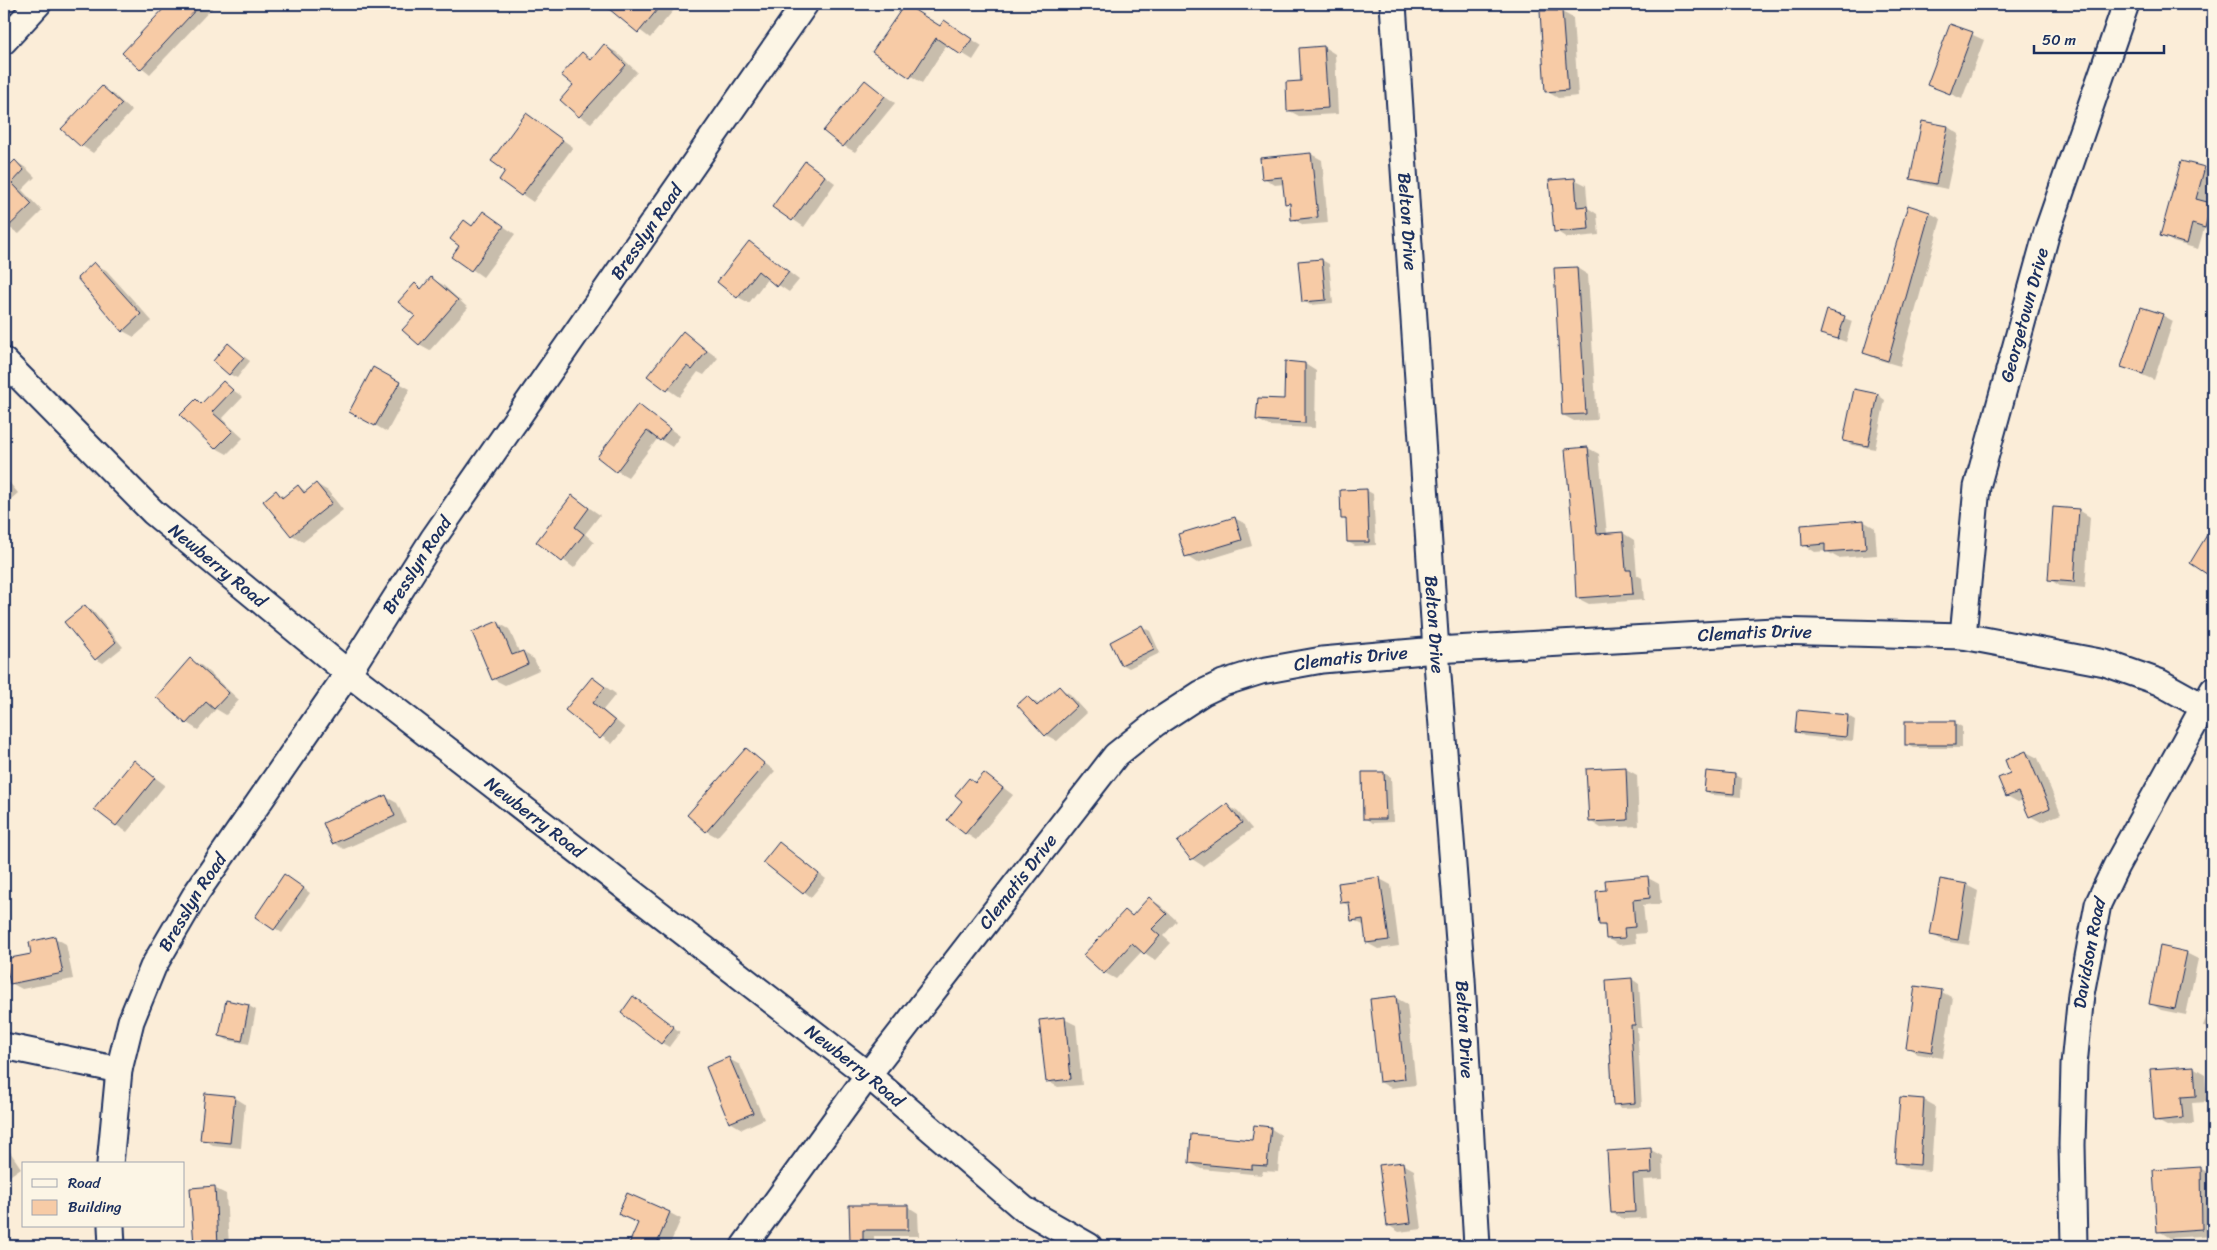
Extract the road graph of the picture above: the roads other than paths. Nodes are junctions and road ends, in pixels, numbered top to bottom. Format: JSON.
{"nodes":[{"id":1,"x":38,"y":4,"type":"edge"},
{"id":2,"x":805,"y":4,"type":"edge"},
{"id":3,"x":1393,"y":4,"type":"edge"},
{"id":4,"x":2126,"y":4,"type":"edge"},
{"id":5,"x":4,"y":41,"type":"edge"},
{"id":6,"x":4,"y":361,"type":"edge"},
{"id":7,"x":1963,"y":636,"type":"junction"},
{"id":8,"x":1436,"y":650,"type":"junction"},
{"id":9,"x":348,"y":673,"type":"junction"},
{"id":10,"x":2210,"y":703,"type":"edge"},
{"id":11,"x":4,"y":1046,"type":"edge"},
{"id":12,"x":119,"y":1070,"type":"junction"},
{"id":13,"x":868,"y":1074,"type":"junction"},
{"id":14,"x":110,"y":1162,"type":"edge"},
{"id":15,"x":111,"y":1228,"type":"edge"},
{"id":16,"x":112,"y":1246,"type":"edge"},
{"id":17,"x":744,"y":1246,"type":"edge"},
{"id":18,"x":1090,"y":1246,"type":"edge"},
{"id":19,"x":1477,"y":1246,"type":"edge"},
{"id":20,"x":2074,"y":1246,"type":"edge"}],
"edges":[{"from":1,"to":5,"type":"street"},
{"from":2,"to":9,"type":"street","name":"Bresslyn Road"},
{"from":3,"to":8,"type":"street","name":"Belton Drive"},
{"from":4,"to":7,"type":"street","name":"Georgetown Drive"},
{"from":6,"to":9,"type":"street","name":"Newberry Road"},
{"from":7,"to":8,"type":"street","name":"Clematis Drive"},
{"from":7,"to":10,"type":"street","name":"Clematis Drive"},
{"from":8,"to":13,"type":"street","name":"Clematis Drive"},
{"from":8,"to":19,"type":"street","name":"Belton Drive"},
{"from":9,"to":12,"type":"street","name":"Bresslyn Road"},
{"from":9,"to":13,"type":"street","name":"Newberry Road"},
{"from":10,"to":20,"type":"street","name":"Davidson Road"},
{"from":11,"to":12,"type":"street"},
{"from":12,"to":14,"type":"street","name":"Bresslyn Road"},
{"from":13,"to":17,"type":"street","name":"Clematis Drive"},
{"from":13,"to":18,"type":"street","name":"Newberry Road"},
{"from":15,"to":16,"type":"street"}]}
